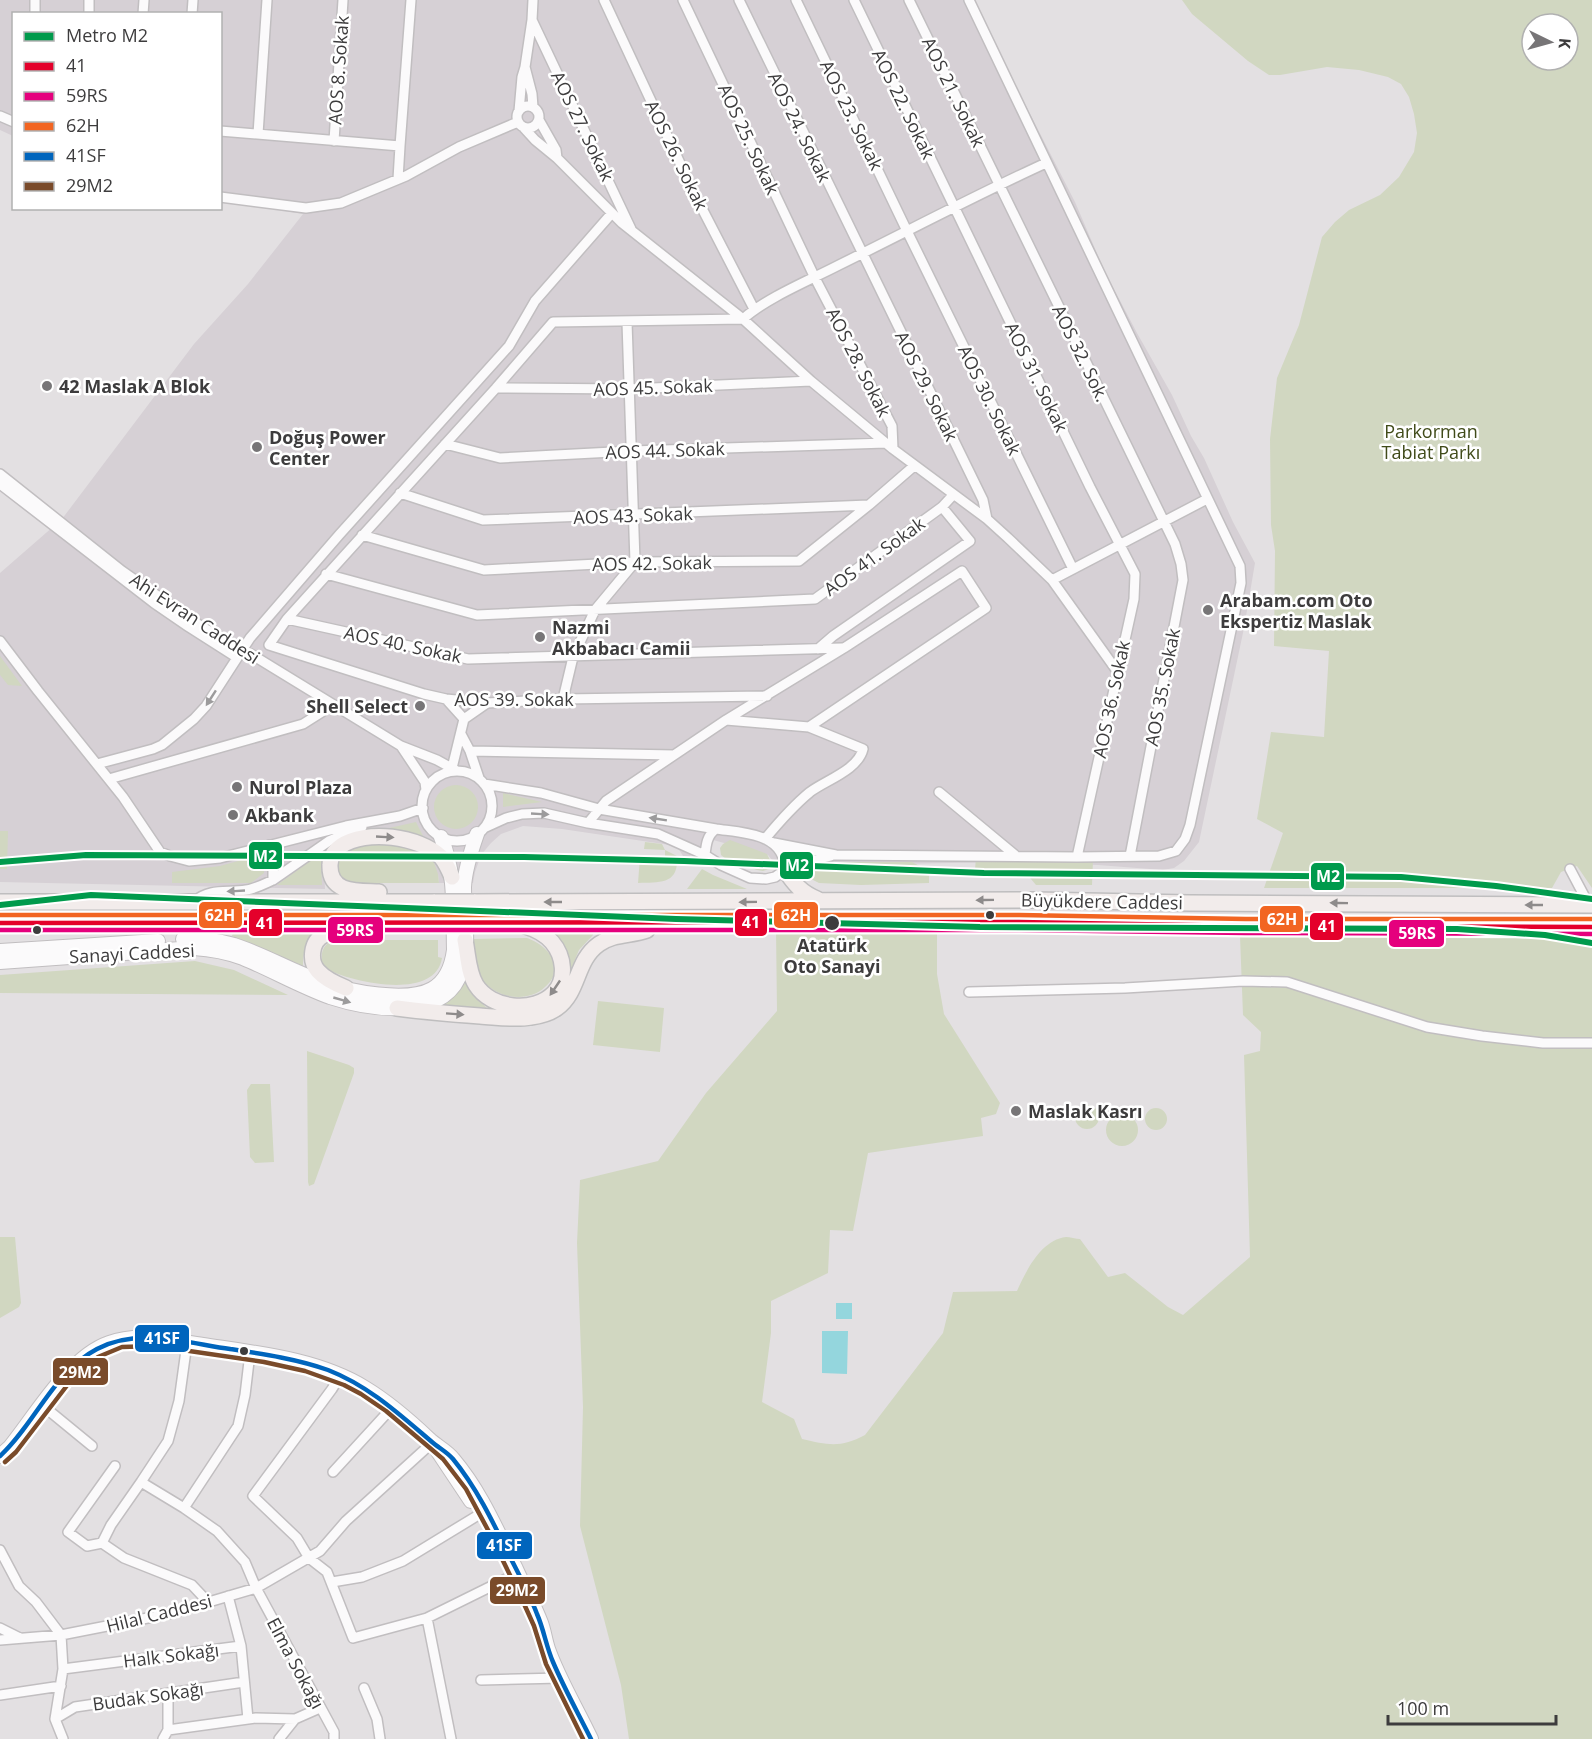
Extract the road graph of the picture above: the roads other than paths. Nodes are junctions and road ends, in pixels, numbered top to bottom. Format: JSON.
{"nodes":[{"id":1,"x":267,"y":0,"type":"edge"},
{"id":2,"x":343,"y":0,"type":"edge"},
{"id":3,"x":411,"y":0,"type":"edge"},
{"id":4,"x":533,"y":0,"type":"edge"},
{"id":5,"x":604,"y":0,"type":"edge"},
{"id":6,"x":683,"y":0,"type":"edge"},
{"id":7,"x":739,"y":0,"type":"edge"},
{"id":8,"x":796,"y":0,"type":"edge"},
{"id":9,"x":854,"y":0,"type":"edge"},
{"id":10,"x":909,"y":0,"type":"edge"},
{"id":11,"x":969,"y":0,"type":"edge"},
{"id":12,"x":532,"y":20,"type":"junction"},
{"id":13,"x":525,"y":67,"type":"junction"},
{"id":14,"x":533,"y":107,"type":"junction"},
{"id":15,"x":519,"y":111,"type":"junction"},
{"id":16,"x":539,"y":120,"type":"junction"},
{"id":17,"x":521,"y":125,"type":"junction"},
{"id":18,"x":222,"y":131,"type":"edge"},
{"id":19,"x":258,"y":134,"type":"junction"},
{"id":20,"x":334,"y":141,"type":"junction"},
{"id":21,"x":400,"y":146,"type":"junction"},
{"id":22,"x":558,"y":158,"type":"junction"},
{"id":23,"x":1046,"y":163,"type":"junction"},
{"id":24,"x":398,"y":179,"type":"junction"},
{"id":25,"x":999,"y":185,"type":"junction"},
{"id":26,"x":222,"y":197,"type":"edge"},
{"id":27,"x":955,"y":208,"type":"junction"},
{"id":28,"x":612,"y":213,"type":"junction"},
{"id":29,"x":907,"y":231,"type":"junction"},
{"id":30,"x":633,"y":232,"type":"junction"},
{"id":31,"x":862,"y":254,"type":"junction"},
{"id":32,"x":815,"y":278,"type":"junction"},
{"id":33,"x":754,"y":309,"type":"junction"},
{"id":34,"x":743,"y":320,"type":"junction"},
{"id":35,"x":627,"y":322,"type":"junction"},
{"id":36,"x":811,"y":381,"type":"junction"},
{"id":37,"x":495,"y":388,"type":"junction"},
{"id":38,"x":630,"y":389,"type":"junction"},
{"id":39,"x":446,"y":444,"type":"junction"},
{"id":40,"x":890,"y":446,"type":"junction"},
{"id":41,"x":632,"y":451,"type":"junction"},
{"id":42,"x":914,"y":466,"type":"junction"},
{"id":43,"x":0,"y":474,"type":"edge"},
{"id":44,"x":0,"y":484,"type":"edge"},
{"id":45,"x":400,"y":493,"type":"junction"},
{"id":46,"x":953,"y":495,"type":"junction"},
{"id":47,"x":1208,"y":499,"type":"junction"},
{"id":48,"x":870,"y":505,"type":"junction"},
{"id":49,"x":942,"y":507,"type":"junction"},
{"id":50,"x":634,"y":515,"type":"junction"},
{"id":51,"x":987,"y":519,"type":"junction"},
{"id":52,"x":1163,"y":522,"type":"junction"},
{"id":53,"x":362,"y":535,"type":"junction"},
{"id":54,"x":1119,"y":545,"type":"junction"},
{"id":55,"x":635,"y":562,"type":"junction"},
{"id":56,"x":1073,"y":569,"type":"junction"},
{"id":57,"x":326,"y":574,"type":"junction"},
{"id":58,"x":1052,"y":580,"type":"junction"},
{"id":59,"x":594,"y":610,"type":"junction"},
{"id":60,"x":287,"y":619,"type":"junction"},
{"id":61,"x":0,"y":641,"type":"edge"},
{"id":62,"x":844,"y":648,"type":"junction"},
{"id":63,"x":817,"y":649,"type":"junction"},
{"id":64,"x":239,"y":652,"type":"junction"},
{"id":65,"x":573,"y":657,"type":"junction"},
{"id":66,"x":1117,"y":670,"type":"junction"},
{"id":67,"x":767,"y":696,"type":"junction"},
{"id":68,"x":446,"y":699,"type":"junction"},
{"id":69,"x":562,"y":699,"type":"junction"},
{"id":70,"x":487,"y":703,"type":"junction"},
{"id":71,"x":333,"y":705,"type":"junction"},
{"id":72,"x":464,"y":719,"type":"junction"},
{"id":73,"x":726,"y":720,"type":"junction"},
{"id":74,"x":809,"y":727,"type":"junction"},
{"id":75,"x":461,"y":734,"type":"junction"},
{"id":76,"x":401,"y":746,"type":"junction"},
{"id":77,"x":470,"y":751,"type":"junction"},
{"id":78,"x":674,"y":755,"type":"junction"},
{"id":79,"x":97,"y":764,"type":"junction"},
{"id":80,"x":454,"y":769,"type":"junction"},
{"id":81,"x":109,"y":779,"type":"junction"},
{"id":82,"x":482,"y":781,"type":"junction"},
{"id":83,"x":426,"y":790,"type":"junction"},
{"id":84,"x":939,"y":792,"type":"dead end"},
{"id":85,"x":423,"y":808,"type":"junction"},
{"id":86,"x":599,"y":809,"type":"junction"},
{"id":87,"x":382,"y":820,"type":"junction"},
{"id":88,"x":588,"y":823,"type":"junction"},
{"id":89,"x":716,"y":829,"type":"junction"},
{"id":90,"x":481,"y":831,"type":"junction"},
{"id":91,"x":441,"y":837,"type":"junction"},
{"id":92,"x":769,"y":841,"type":"junction"},
{"id":93,"x":269,"y":845,"type":"junction"},
{"id":94,"x":705,"y":855,"type":"junction"},
{"id":95,"x":836,"y":855,"type":"junction"},
{"id":96,"x":1015,"y":855,"type":"junction"},
{"id":97,"x":1130,"y":855,"type":"junction"},
{"id":98,"x":1077,"y":857,"type":"junction"},
{"id":99,"x":1570,"y":869,"type":"dead end"},
{"id":100,"x":785,"y":870,"type":"junction"},
{"id":101,"x":452,"y":877,"type":"junction"},
{"id":102,"x":273,"y":880,"type":"junction"},
{"id":103,"x":819,"y":901,"type":"junction"},
{"id":104,"x":0,"y":902,"type":"edge"},
{"id":105,"x":194,"y":902,"type":"junction"},
{"id":106,"x":407,"y":902,"type":"junction"},
{"id":107,"x":1190,"y":903,"type":"junction"},
{"id":108,"x":1591,"y":905,"type":"edge"},
{"id":109,"x":381,"y":922,"type":"junction"},
{"id":110,"x":0,"y":923,"type":"edge"},
{"id":111,"x":507,"y":923,"type":"junction"},
{"id":112,"x":665,"y":923,"type":"junction"},
{"id":113,"x":1094,"y":923,"type":"junction"},
{"id":114,"x":1592,"y":927,"type":"edge"},
{"id":115,"x":465,"y":940,"type":"junction"},
{"id":116,"x":0,"y":951,"type":"edge"},
{"id":117,"x":0,"y":962,"type":"edge"},
{"id":118,"x":346,"y":988,"type":"junction"},
{"id":119,"x":969,"y":992,"type":"dead end"},
{"id":120,"x":397,"y":1008,"type":"junction"},
{"id":121,"x":1592,"y":1043,"type":"edge"},
{"id":122,"x":187,"y":1343,"type":"junction"},
{"id":123,"x":250,"y":1353,"type":"junction"},
{"id":124,"x":340,"y":1376,"type":"junction"},
{"id":125,"x":42,"y":1405,"type":"junction"},
{"id":126,"x":390,"y":1406,"type":"junction"},
{"id":127,"x":433,"y":1442,"type":"junction"},
{"id":128,"x":92,"y":1446,"type":"dead end"},
{"id":129,"x":0,"y":1456,"type":"edge"},
{"id":130,"x":115,"y":1466,"type":"dead end"},
{"id":131,"x":333,"y":1472,"type":"dead end"},
{"id":132,"x":141,"y":1482,"type":"junction"},
{"id":133,"x":184,"y":1508,"type":"junction"},
{"id":134,"x":484,"y":1512,"type":"junction"},
{"id":135,"x":102,"y":1543,"type":"junction"},
{"id":136,"x":0,"y":1550,"type":"edge"},
{"id":137,"x":309,"y":1558,"type":"junction"},
{"id":138,"x":510,"y":1577,"type":"junction"},
{"id":139,"x":332,"y":1582,"type":"junction"},
{"id":140,"x":256,"y":1588,"type":"junction"},
{"id":141,"x":228,"y":1596,"type":"junction"},
{"id":142,"x":208,"y":1602,"type":"junction"},
{"id":143,"x":427,"y":1618,"type":"junction"},
{"id":144,"x":0,"y":1628,"type":"edge"},
{"id":145,"x":61,"y":1635,"type":"junction"},
{"id":146,"x":21,"y":1638,"type":"junction"},
{"id":147,"x":0,"y":1640,"type":"edge"},
{"id":148,"x":241,"y":1646,"type":"junction"},
{"id":149,"x":548,"y":1649,"type":"junction"},
{"id":150,"x":63,"y":1669,"type":"junction"},
{"id":151,"x":561,"y":1678,"type":"junction"},
{"id":152,"x":481,"y":1680,"type":"dead end"},
{"id":153,"x":244,"y":1682,"type":"junction"},
{"id":154,"x":61,"y":1686,"type":"junction"},
{"id":155,"x":364,"y":1688,"type":"dead end"},
{"id":156,"x":168,"y":1693,"type":"junction"},
{"id":157,"x":0,"y":1695,"type":"edge"},
{"id":158,"x":320,"y":1708,"type":"junction"},
{"id":159,"x":55,"y":1719,"type":"junction"},
{"id":160,"x":248,"y":1719,"type":"junction"},
{"id":161,"x":295,"y":1719,"type":"junction"},
{"id":162,"x":168,"y":1730,"type":"junction"},
{"id":163,"x":63,"y":1739,"type":"edge"},
{"id":164,"x":163,"y":1739,"type":"edge"},
{"id":165,"x":279,"y":1739,"type":"edge"},
{"id":166,"x":334,"y":1739,"type":"edge"},
{"id":167,"x":380,"y":1739,"type":"edge"},
{"id":168,"x":451,"y":1739,"type":"edge"},
{"id":169,"x":591,"y":1739,"type":"edge"}],
"edges":[{"from":1,"to":19,"type":"street"},
{"from":2,"to":20,"type":"street","name":"AOS 8. Sokak"},
{"from":3,"to":21,"type":"street"},
{"from":4,"to":12,"type":"street"},
{"from":5,"to":33,"type":"street","name":"AOS 26. Sokak"},
{"from":6,"to":32,"type":"street","name":"AOS 25. Sokak"},
{"from":7,"to":31,"type":"street","name":"AOS 24. Sokak"},
{"from":8,"to":29,"type":"street","name":"AOS 23. Sokak"},
{"from":9,"to":27,"type":"street","name":"AOS 22. Sokak"},
{"from":10,"to":25,"type":"street","name":"AOS 21. Sokak"},
{"from":11,"to":23,"type":"street"},
{"from":12,"to":13,"type":"street"},
{"from":12,"to":30,"type":"street","name":"AOS 27. Sokak"},
{"from":13,"to":14,"type":"street"},
{"from":13,"to":15,"type":"street"},
{"from":14,"to":15,"type":"street"},
{"from":14,"to":16,"type":"street"},
{"from":15,"to":17,"type":"street"},
{"from":16,"to":17,"type":"street"},
{"from":16,"to":22,"type":"street"},
{"from":17,"to":22,"type":"street"},
{"from":17,"to":24,"type":"street"},
{"from":18,"to":19,"type":"street"},
{"from":19,"to":20,"type":"street"},
{"from":20,"to":21,"type":"street"},
{"from":21,"to":24,"type":"street"},
{"from":22,"to":28,"type":"street"},
{"from":23,"to":25,"type":"street"},
{"from":23,"to":47,"type":"street"},
{"from":24,"to":26,"type":"street"},
{"from":25,"to":27,"type":"street"},
{"from":25,"to":52,"type":"street","name":"AOS 32. Sok."},
{"from":27,"to":29,"type":"street"},
{"from":27,"to":54,"type":"street","name":"AOS 31. Sokak"},
{"from":28,"to":30,"type":"street"},
{"from":28,"to":64,"type":"street"},
{"from":29,"to":31,"type":"street"},
{"from":29,"to":56,"type":"street","name":"AOS 30. Sokak"},
{"from":30,"to":34,"type":"street"},
{"from":31,"to":32,"type":"street"},
{"from":31,"to":51,"type":"street","name":"AOS 29. Sokak"},
{"from":32,"to":33,"type":"street"},
{"from":32,"to":40,"type":"street","name":"AOS 28. Sokak"},
{"from":33,"to":34,"type":"street"},
{"from":34,"to":35,"type":"street"},
{"from":34,"to":36,"type":"street"},
{"from":35,"to":37,"type":"street"},
{"from":35,"to":38,"type":"street"},
{"from":36,"to":38,"type":"street","name":"AOS 45. Sokak"},
{"from":36,"to":40,"type":"street"},
{"from":37,"to":38,"type":"street","name":"AOS 45. Sokak"},
{"from":37,"to":39,"type":"street"},
{"from":38,"to":41,"type":"street"},
{"from":39,"to":41,"type":"street","name":"AOS 44. Sokak"},
{"from":39,"to":45,"type":"street"},
{"from":40,"to":41,"type":"street","name":"AOS 44. Sokak"},
{"from":40,"to":42,"type":"street"},
{"from":41,"to":50,"type":"street"},
{"from":42,"to":46,"type":"street"},
{"from":42,"to":48,"type":"street","name":"AOS 42. Sokak"},
{"from":43,"to":64,"type":"street","name":"Ahi Evran Caddesi"},
{"from":44,"to":64,"type":"street","name":"Ahi Evran Caddesi"},
{"from":45,"to":50,"type":"street","name":"AOS 43. Sokak"},
{"from":45,"to":53,"type":"street"},
{"from":46,"to":49,"type":"street","name":"AOS 41. Sokak"},
{"from":46,"to":51,"type":"street"},
{"from":47,"to":52,"type":"street"},
{"from":47,"to":97,"type":"street"},
{"from":48,"to":50,"type":"street","name":"AOS 43. Sokak"},
{"from":48,"to":55,"type":"street","name":"AOS 42. Sokak"},
{"from":49,"to":59,"type":"street","name":"AOS 41. Sokak"},
{"from":49,"to":63,"type":"street"},
{"from":50,"to":55,"type":"street"},
{"from":51,"to":58,"type":"street"},
{"from":52,"to":54,"type":"street"},
{"from":52,"to":97,"type":"street","name":"AOS 35. Sokak"},
{"from":53,"to":55,"type":"street","name":"AOS 42. Sokak"},
{"from":53,"to":57,"type":"street"},
{"from":54,"to":56,"type":"street"},
{"from":54,"to":66,"type":"street","name":"AOS 36. Sokak"},
{"from":55,"to":59,"type":"street"},
{"from":56,"to":58,"type":"street"},
{"from":57,"to":59,"type":"street","name":"AOS 41. Sokak"},
{"from":57,"to":60,"type":"street"},
{"from":58,"to":66,"type":"street"},
{"from":59,"to":65,"type":"street"},
{"from":60,"to":65,"type":"street","name":"AOS 40. Sokak"},
{"from":60,"to":68,"type":"street","name":"AOS 39. Sokak"},
{"from":61,"to":79,"type":"street"},
{"from":62,"to":63,"type":"street","name":"AOS 40. Sokak"},
{"from":62,"to":67,"type":"street"},
{"from":62,"to":74,"type":"street"},
{"from":63,"to":65,"type":"street","name":"AOS 40. Sokak"},
{"from":64,"to":71,"type":"street","name":"Ahi Evran Caddesi"},
{"from":64,"to":79,"type":"street","one_way":true},
{"from":65,"to":69,"type":"street"},
{"from":66,"to":98,"type":"street","name":"AOS 36. Sokak"},
{"from":67,"to":69,"type":"street","name":"AOS 39. Sokak"},
{"from":67,"to":73,"type":"street"},
{"from":68,"to":70,"type":"street","name":"AOS 39. Sokak"},
{"from":68,"to":72,"type":"street"},
{"from":69,"to":70,"type":"street","name":"AOS 39. Sokak"},
{"from":70,"to":72,"type":"street"},
{"from":71,"to":76,"type":"street","name":"Ahi Evran Caddesi"},
{"from":71,"to":81,"type":"street"},
{"from":72,"to":75,"type":"street"},
{"from":73,"to":74,"type":"street"},
{"from":73,"to":78,"type":"street"},
{"from":74,"to":92,"type":"street"},
{"from":75,"to":77,"type":"street"},
{"from":75,"to":80,"type":"street"},
{"from":76,"to":80,"type":"street","name":"Ahi Evran Caddesi"},
{"from":76,"to":83,"type":"street","name":"Ahi Evran Caddesi"},
{"from":77,"to":78,"type":"street"},
{"from":77,"to":82,"type":"street"},
{"from":78,"to":86,"type":"street"},
{"from":79,"to":81,"type":"street"},
{"from":80,"to":82,"type":"street"},
{"from":80,"to":83,"type":"street"},
{"from":81,"to":93,"type":"street"},
{"from":82,"to":86,"type":"street"},
{"from":82,"to":90,"type":"street"},
{"from":83,"to":85,"type":"street"},
{"from":84,"to":96,"type":"street"},
{"from":85,"to":87,"type":"street"},
{"from":85,"to":91,"type":"street"},
{"from":86,"to":88,"type":"street"},
{"from":89,"to":86,"type":"street","one_way":true},
{"from":87,"to":93,"type":"street"},
{"from":87,"to":102,"type":"street"},
{"from":90,"to":88,"type":"street","one_way":true},
{"from":88,"to":94,"type":"street"},
{"from":89,"to":92,"type":"street"},
{"from":89,"to":94,"type":"street"},
{"from":90,"to":91,"type":"street"},
{"from":90,"to":115,"type":"street","name":"Sanayi Caddesi"},
{"from":91,"to":101,"type":"street","name":"Sanayi Caddesi"},
{"from":92,"to":95,"type":"street"},
{"from":92,"to":100,"type":"street"},
{"from":93,"to":102,"type":"street"},
{"from":94,"to":100,"type":"street"},
{"from":95,"to":96,"type":"street"},
{"from":95,"to":100,"type":"street"},
{"from":96,"to":98,"type":"street"},
{"from":97,"to":98,"type":"street"},
{"from":99,"to":108,"type":"street"},
{"from":100,"to":103,"type":"main road"},
{"from":106,"to":101,"type":"main road","one_way":true},
{"from":101,"to":118,"type":"street","name":"Sanayi Caddesi"},
{"from":102,"to":105,"type":"street","one_way":true},
{"from":103,"to":106,"type":"main road","name":"Büyükdere Caddesi","one_way":true,"bridge":true},
{"from":107,"to":103,"type":"main road","name":"Büyükdere Caddesi","one_way":true},
{"from":104,"to":105,"type":"main road","name":"Büyükdere Caddesi"},
{"from":105,"to":106,"type":"main road","name":"Büyükdere Caddesi"},
{"from":108,"to":107,"type":"main road","name":"Büyükdere Caddesi","one_way":true},
{"from":107,"to":113,"type":"main road"},
{"from":109,"to":110,"type":"main road","name":"Büyükdere Caddesi"},
{"from":109,"to":111,"type":"main road","name":"Büyükdere Caddesi","bridge":true},
{"from":109,"to":118,"type":"main road"},
{"from":111,"to":112,"type":"main road","name":"Büyükdere Caddesi"},
{"from":111,"to":115,"type":"main road","one_way":true},
{"from":112,"to":113,"type":"main road","name":"Büyükdere Caddesi"},
{"from":120,"to":112,"type":"main road","one_way":true},
{"from":113,"to":114,"type":"main road","name":"Büyükdere Caddesi"},
{"from":115,"to":120,"type":"street","name":"Sanayi Caddesi"},
{"from":116,"to":118,"type":"street","name":"Sanayi Caddesi"},
{"from":117,"to":120,"type":"street","name":"Sanayi Caddesi","one_way":true},
{"from":119,"to":121,"type":"street"},
{"from":122,"to":123,"type":"street"},
{"from":122,"to":125,"type":"street"},
{"from":122,"to":132,"type":"street"},
{"from":123,"to":124,"type":"street"},
{"from":123,"to":133,"type":"street"},
{"from":124,"to":126,"type":"street"},
{"from":124,"to":137,"type":"street"},
{"from":125,"to":128,"type":"street"},
{"from":125,"to":129,"type":"street"},
{"from":126,"to":127,"type":"street"},
{"from":126,"to":131,"type":"street"},
{"from":127,"to":134,"type":"street"},
{"from":127,"to":137,"type":"street","name":"Hilal Caddesi"},
{"from":130,"to":135,"type":"street"},
{"from":132,"to":133,"type":"street","name":"Elma Sokağı"},
{"from":132,"to":135,"type":"street"},
{"from":133,"to":140,"type":"street","name":"Elma Sokağı"},
{"from":134,"to":138,"type":"street"},
{"from":134,"to":139,"type":"street"},
{"from":134,"to":149,"type":"street"},
{"from":135,"to":142,"type":"street"},
{"from":136,"to":145,"type":"street"},
{"from":137,"to":139,"type":"street"},
{"from":137,"to":140,"type":"street","name":"Hilal Caddesi"},
{"from":138,"to":143,"type":"street"},
{"from":138,"to":149,"type":"street"},
{"from":139,"to":143,"type":"street"},
{"from":140,"to":141,"type":"street","name":"Hilal Caddesi"},
{"from":140,"to":158,"type":"street","name":"Elma Sokağı"},
{"from":141,"to":142,"type":"street","name":"Hilal Caddesi"},
{"from":141,"to":148,"type":"street"},
{"from":142,"to":145,"type":"street","name":"Hilal Caddesi"},
{"from":143,"to":168,"type":"street"},
{"from":144,"to":146,"type":"street"},
{"from":145,"to":146,"type":"street","name":"Hilal Caddesi"},
{"from":145,"to":150,"type":"street"},
{"from":146,"to":147,"type":"street","name":"Hilal Caddesi"},
{"from":148,"to":150,"type":"street","name":"Halk Sokağı"},
{"from":148,"to":153,"type":"street","name":"Halk Sokağı"},
{"from":149,"to":151,"type":"street"},
{"from":150,"to":154,"type":"street"},
{"from":151,"to":152,"type":"street"},
{"from":151,"to":169,"type":"street"},
{"from":153,"to":156,"type":"street","name":"Budak Sokağı"},
{"from":153,"to":160,"type":"street","name":"Halk Sokağı"},
{"from":154,"to":157,"type":"street"},
{"from":154,"to":159,"type":"street"},
{"from":155,"to":167,"type":"street"},
{"from":156,"to":159,"type":"street","name":"Budak Sokağı"},
{"from":156,"to":162,"type":"street"},
{"from":158,"to":161,"type":"street"},
{"from":158,"to":166,"type":"street","name":"Elma Sokağı"},
{"from":159,"to":163,"type":"street"},
{"from":160,"to":161,"type":"street"},
{"from":160,"to":162,"type":"street"},
{"from":161,"to":165,"type":"street"},
{"from":162,"to":164,"type":"street"}]}
